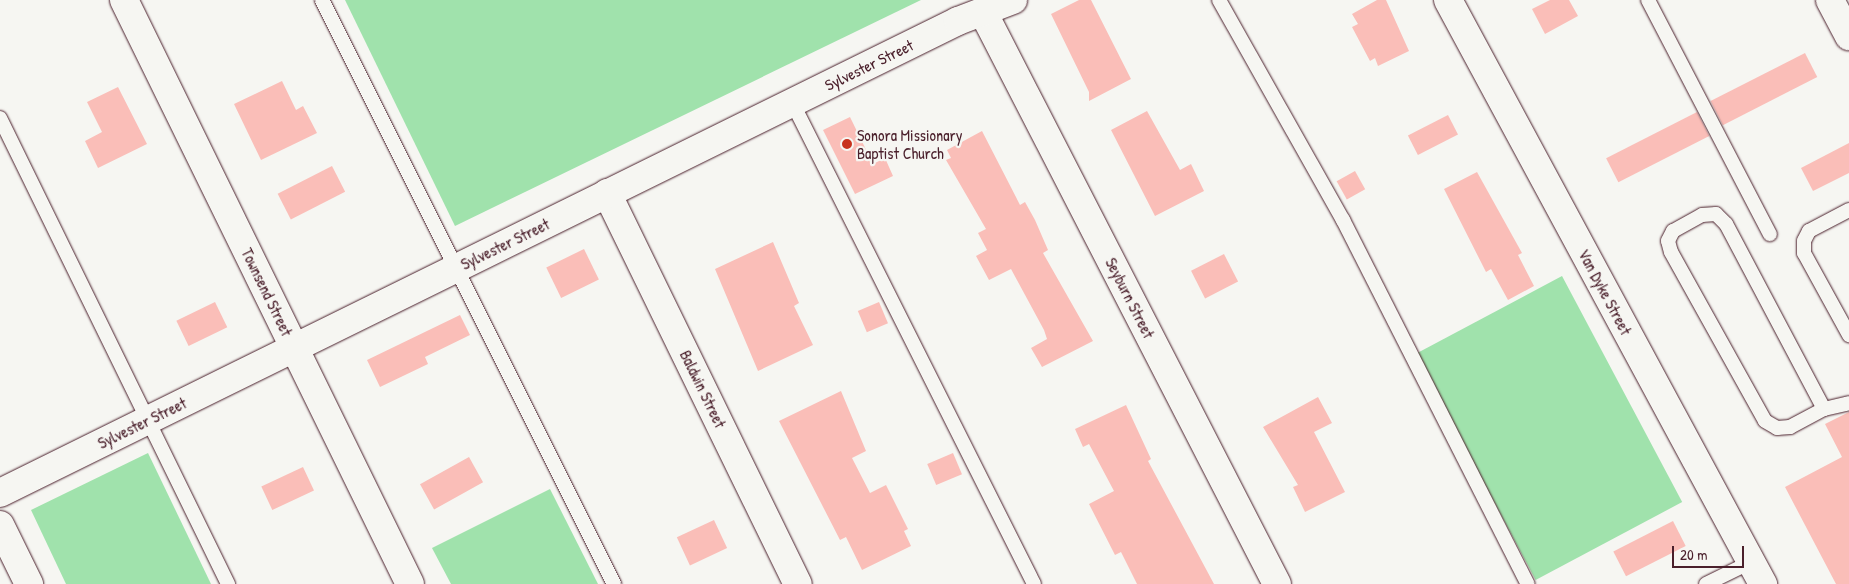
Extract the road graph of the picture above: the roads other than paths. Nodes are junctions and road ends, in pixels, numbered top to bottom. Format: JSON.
{"nodes":[{"id":1,"x":124,"y":0,"type":"edge"},
{"id":2,"x":322,"y":0,"type":"edge"},
{"id":3,"x":1013,"y":0,"type":"edge"},
{"id":4,"x":1220,"y":0,"type":"edge"},
{"id":5,"x":1448,"y":0,"type":"edge"},
{"id":6,"x":1648,"y":0,"type":"edge"},
{"id":7,"x":1830,"y":0,"type":"edge"},
{"id":8,"x":983,"y":12,"type":"junction"},
{"id":9,"x":1849,"y":36,"type":"edge"},
{"id":10,"x":792,"y":102,"type":"junction"},
{"id":11,"x":0,"y":118,"type":"edge"},
{"id":12,"x":607,"y":193,"type":"junction"},
{"id":13,"x":1849,"y":210,"type":"edge"},
{"id":14,"x":1770,"y":234,"type":"dead end"},
{"id":15,"x":454,"y":269,"type":"junction"},
{"id":16,"x":1849,"y":335,"type":"edge"},
{"id":17,"x":295,"y":348,"type":"junction"},
{"id":18,"x":1849,"y":403,"type":"edge"},
{"id":19,"x":1824,"y":409,"type":"junction"},
{"id":20,"x":149,"y":419,"type":"junction"},
{"id":21,"x":0,"y":493,"type":"edge"},
{"id":22,"x":0,"y":525,"type":"edge"},
{"id":23,"x":1757,"y":573,"type":"edge"},
{"id":24,"x":29,"y":584,"type":"edge"},
{"id":25,"x":228,"y":584,"type":"edge"},
{"id":26,"x":410,"y":584,"type":"edge"},
{"id":27,"x":614,"y":584,"type":"edge"},
{"id":28,"x":798,"y":584,"type":"edge"},
{"id":29,"x":1034,"y":584,"type":"edge"},
{"id":30,"x":1277,"y":584,"type":"edge"},
{"id":31,"x":1528,"y":584,"type":"edge"},
{"id":32,"x":1706,"y":584,"type":"edge"}],
"edges":[{"from":1,"to":17,"type":"street","name":"Townsend Street"},
{"from":2,"to":15,"type":"lane"},
{"from":3,"to":8,"type":"street","name":"Sylvester Street"},
{"from":4,"to":31,"type":"lane"},
{"from":5,"to":23,"type":"street","name":"Van Dyke Street"},
{"from":6,"to":14,"type":"lane"},
{"from":7,"to":9,"type":"street"},
{"from":8,"to":10,"type":"street","name":"Sylvester Street"},
{"from":8,"to":30,"type":"street","name":"Seyburn Street"},
{"from":10,"to":12,"type":"street","name":"Sylvester Street"},
{"from":10,"to":29,"type":"lane"},
{"from":11,"to":20,"type":"lane"},
{"from":12,"to":15,"type":"street","name":"Sylvester Street"},
{"from":12,"to":28,"type":"street","name":"Baldwin Street"},
{"from":13,"to":16,"type":"lane"},
{"from":15,"to":17,"type":"street","name":"Sylvester Street"},
{"from":15,"to":27,"type":"lane"},
{"from":17,"to":20,"type":"street","name":"Sylvester Street"},
{"from":17,"to":26,"type":"street","name":"Townsend Street"},
{"from":18,"to":19,"type":"lane"},
{"from":19,"to":19,"type":"lane"},
{"from":20,"to":21,"type":"street","name":"Sylvester Street"},
{"from":20,"to":25,"type":"lane"},
{"from":22,"to":24,"type":"street"},
{"from":23,"to":32,"type":"lane"}]}
